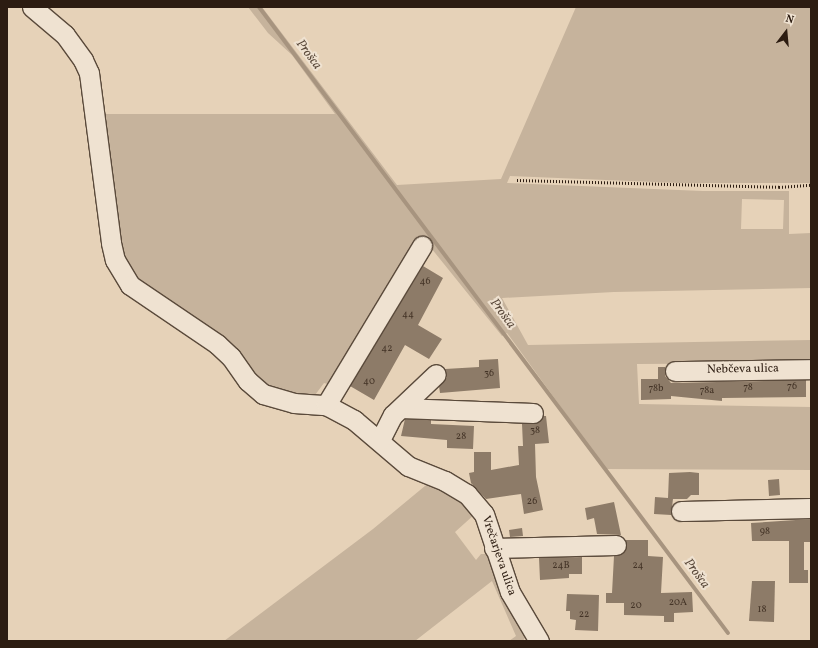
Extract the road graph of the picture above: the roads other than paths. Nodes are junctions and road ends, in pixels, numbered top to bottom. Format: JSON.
{"nodes":[{"id":1,"x":32,"y":7,"type":"edge"},
{"id":2,"x":422,"y":246,"type":"dead end"},
{"id":3,"x":811,"y":369,"type":"edge"},
{"id":4,"x":675,"y":371,"type":"dead end"},
{"id":5,"x":436,"y":374,"type":"dead end"},
{"id":6,"x":326,"y":405,"type":"junction"},
{"id":7,"x":401,"y":408,"type":"junction"},
{"id":8,"x":533,"y":413,"type":"dead end"},
{"id":9,"x":380,"y":440,"type":"junction"},
{"id":10,"x":811,"y":508,"type":"edge"},
{"id":11,"x":681,"y":510,"type":"dead end"},
{"id":12,"x":616,"y":546,"type":"dead end"},
{"id":13,"x":494,"y":548,"type":"junction"},
{"id":14,"x":539,"y":641,"type":"edge"}],
"edges":[{"from":1,"to":6,"type":"street","name":"Vrečarjeva ulica"},
{"from":2,"to":6,"type":"street"},
{"from":3,"to":4,"type":"street","name":"Nebčeva ulica"},
{"from":5,"to":7,"type":"street"},
{"from":6,"to":9,"type":"street","name":"Vrečarjeva ulica"},
{"from":7,"to":8,"type":"street"},
{"from":7,"to":9,"type":"street"},
{"from":9,"to":13,"type":"street","name":"Vrečarjeva ulica"},
{"from":10,"to":11,"type":"street"},
{"from":12,"to":13,"type":"street"},
{"from":13,"to":14,"type":"street","name":"Vrečarjeva ulica"}]}
